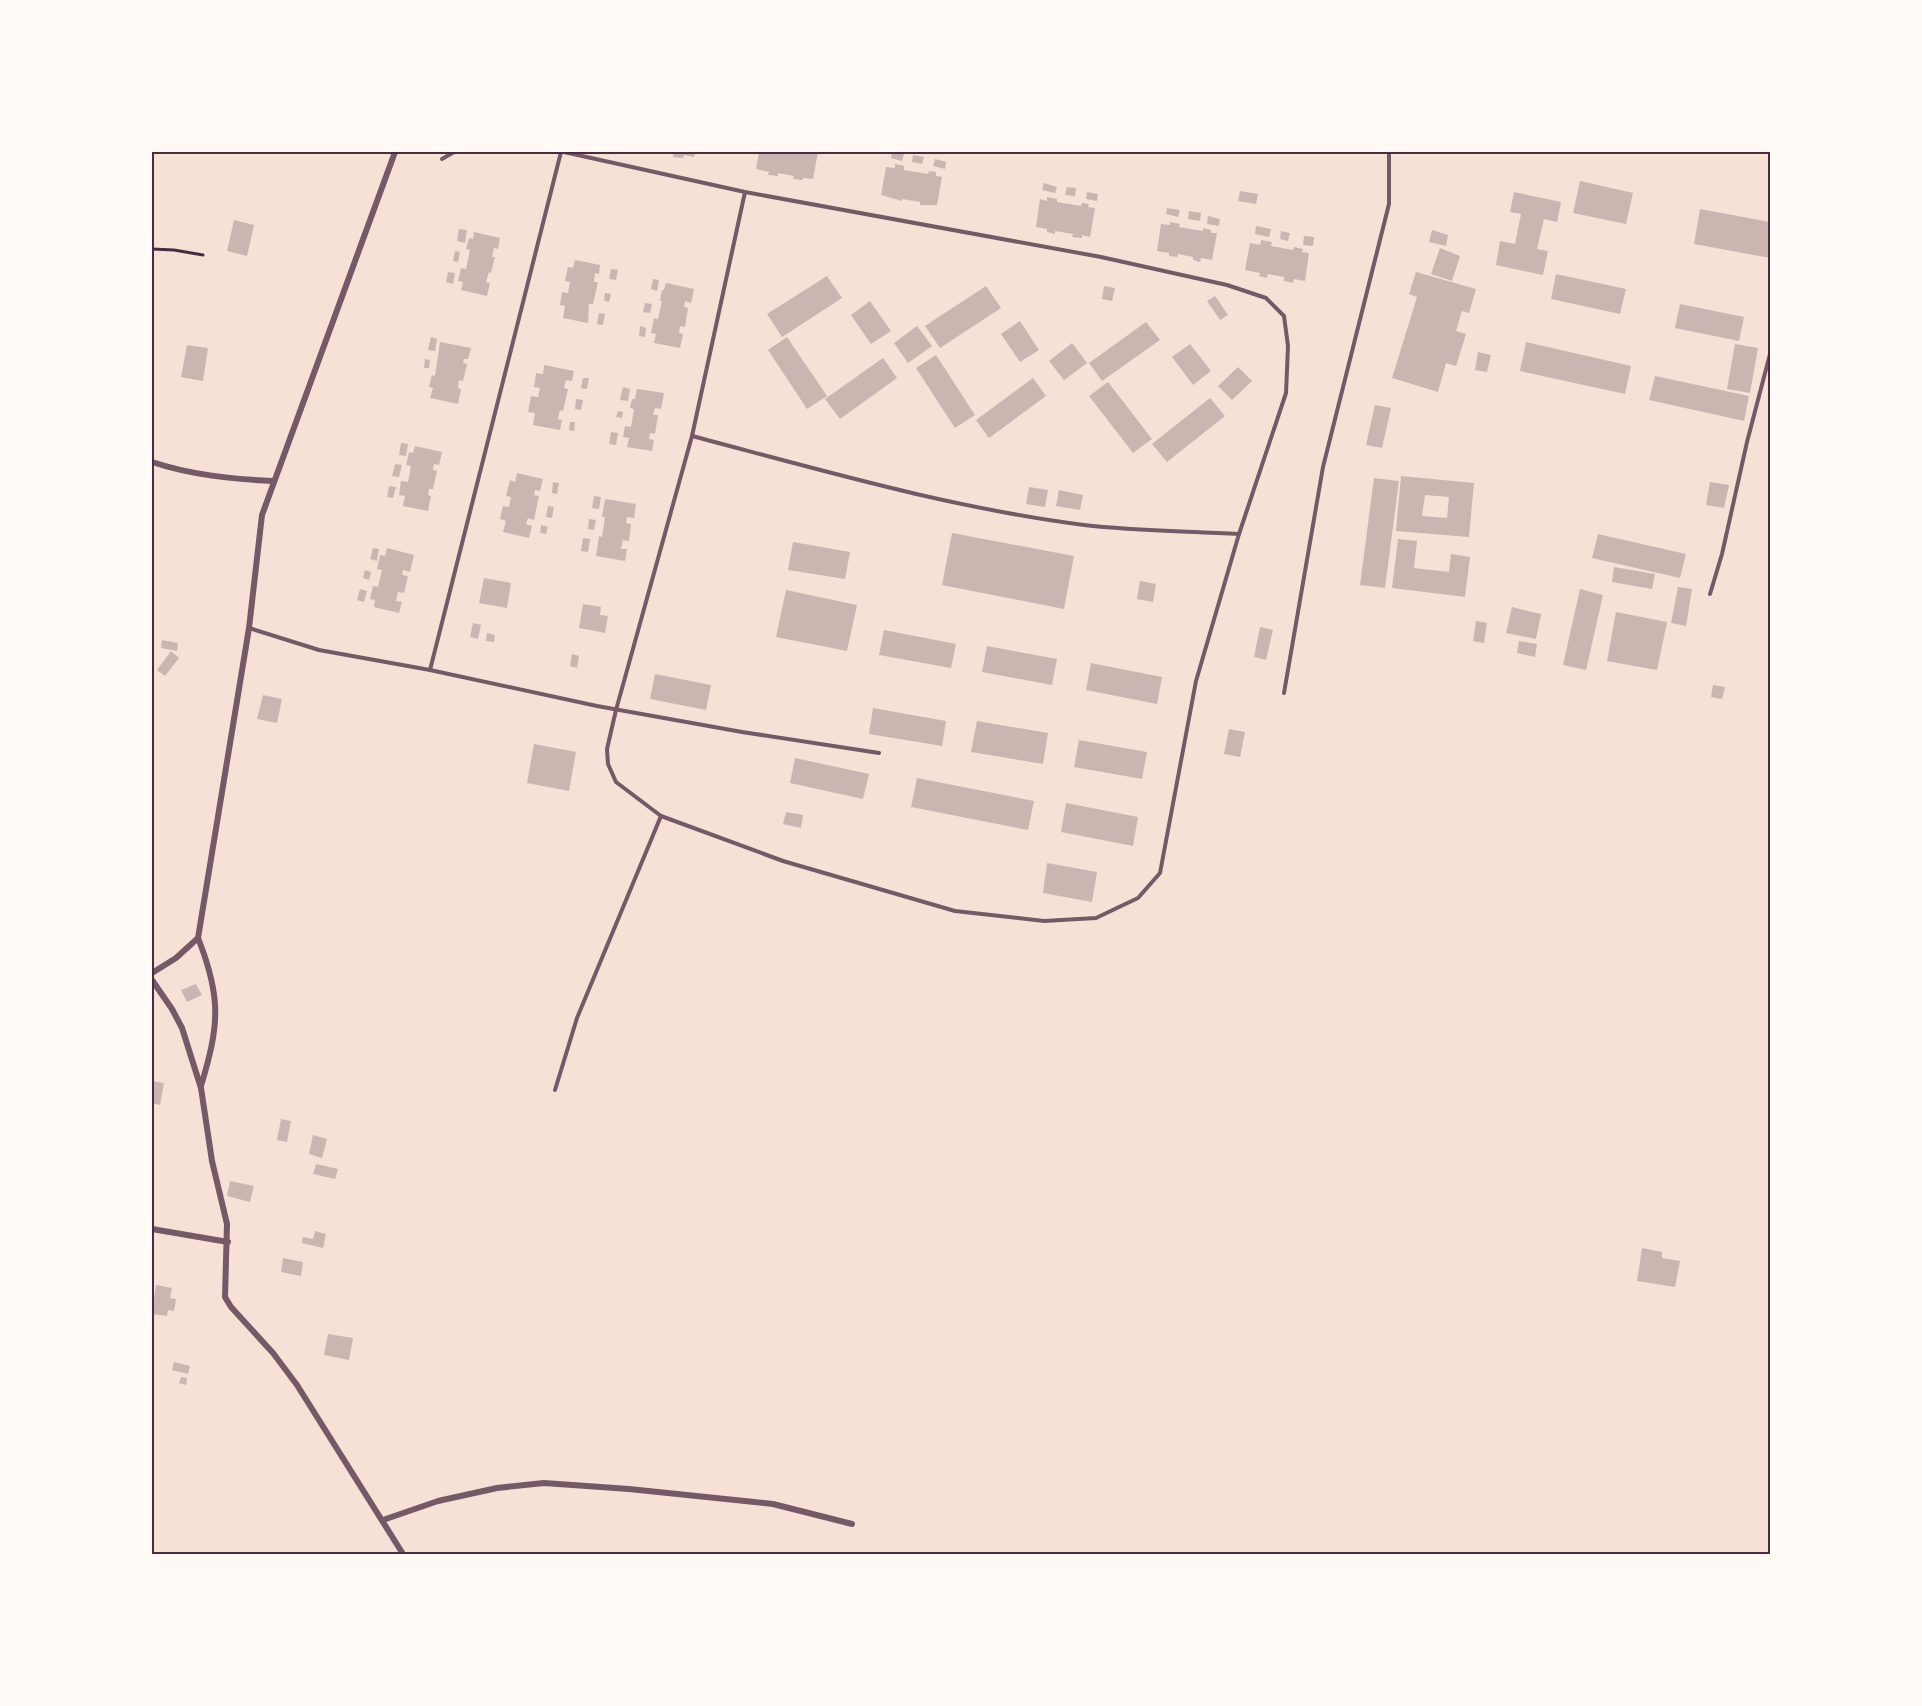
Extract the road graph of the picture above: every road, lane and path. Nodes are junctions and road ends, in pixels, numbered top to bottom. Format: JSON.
{"nodes":[{"id":1,"x":395,"y":152,"type":"edge"},
{"id":2,"x":454,"y":152,"type":"edge"},
{"id":3,"x":562,"y":152,"type":"edge"},
{"id":4,"x":1389,"y":152,"type":"edge"},
{"id":5,"x":442,"y":159,"type":"dead end"},
{"id":6,"x":745,"y":192,"type":"junction"},
{"id":7,"x":152,"y":249,"type":"edge"},
{"id":8,"x":203,"y":255,"type":"dead end"},
{"id":9,"x":1770,"y":354,"type":"edge"},
{"id":10,"x":692,"y":436,"type":"junction"},
{"id":11,"x":152,"y":462,"type":"edge"},
{"id":12,"x":273,"y":481,"type":"junction"},
{"id":13,"x":1239,"y":534,"type":"junction"},
{"id":14,"x":1710,"y":594,"type":"dead end"},
{"id":15,"x":249,"y":628,"type":"junction"},
{"id":16,"x":430,"y":670,"type":"junction"},
{"id":17,"x":1284,"y":693,"type":"dead end"},
{"id":18,"x":616,"y":710,"type":"junction"},
{"id":19,"x":879,"y":753,"type":"dead end"},
{"id":20,"x":661,"y":816,"type":"junction"},
{"id":21,"x":198,"y":938,"type":"junction"},
{"id":22,"x":152,"y":973,"type":"edge"},
{"id":23,"x":152,"y":980,"type":"edge"},
{"id":24,"x":201,"y":1088,"type":"junction"},
{"id":25,"x":555,"y":1090,"type":"dead end"},
{"id":26,"x":152,"y":1228,"type":"edge"},
{"id":27,"x":228,"y":1242,"type":"junction"},
{"id":28,"x":383,"y":1520,"type":"junction"},
{"id":29,"x":852,"y":1524,"type":"dead end"},
{"id":30,"x":403,"y":1554,"type":"edge"}],
"edges":[{"from":1,"to":12,"type":"street"},
{"from":2,"to":5,"type":"lane"},
{"from":3,"to":6,"type":"lane"},
{"from":3,"to":16,"type":"lane"},
{"from":4,"to":17,"type":"lane"},
{"from":6,"to":10,"type":"lane"},
{"from":6,"to":13,"type":"lane"},
{"from":7,"to":8,"type":"path"},
{"from":9,"to":14,"type":"lane"},
{"from":10,"to":13,"type":"lane"},
{"from":10,"to":18,"type":"lane"},
{"from":11,"to":12,"type":"street"},
{"from":12,"to":15,"type":"street"},
{"from":13,"to":20,"type":"lane"},
{"from":15,"to":16,"type":"lane"},
{"from":15,"to":21,"type":"street"},
{"from":16,"to":18,"type":"lane"},
{"from":18,"to":19,"type":"lane"},
{"from":18,"to":20,"type":"lane"},
{"from":20,"to":25,"type":"lane"},
{"from":21,"to":22,"type":"street"},
{"from":21,"to":24,"type":"street"},
{"from":23,"to":24,"type":"street"},
{"from":24,"to":27,"type":"street"},
{"from":26,"to":27,"type":"street"},
{"from":27,"to":28,"type":"street"},
{"from":28,"to":29,"type":"street"},
{"from":28,"to":30,"type":"street"}]}
